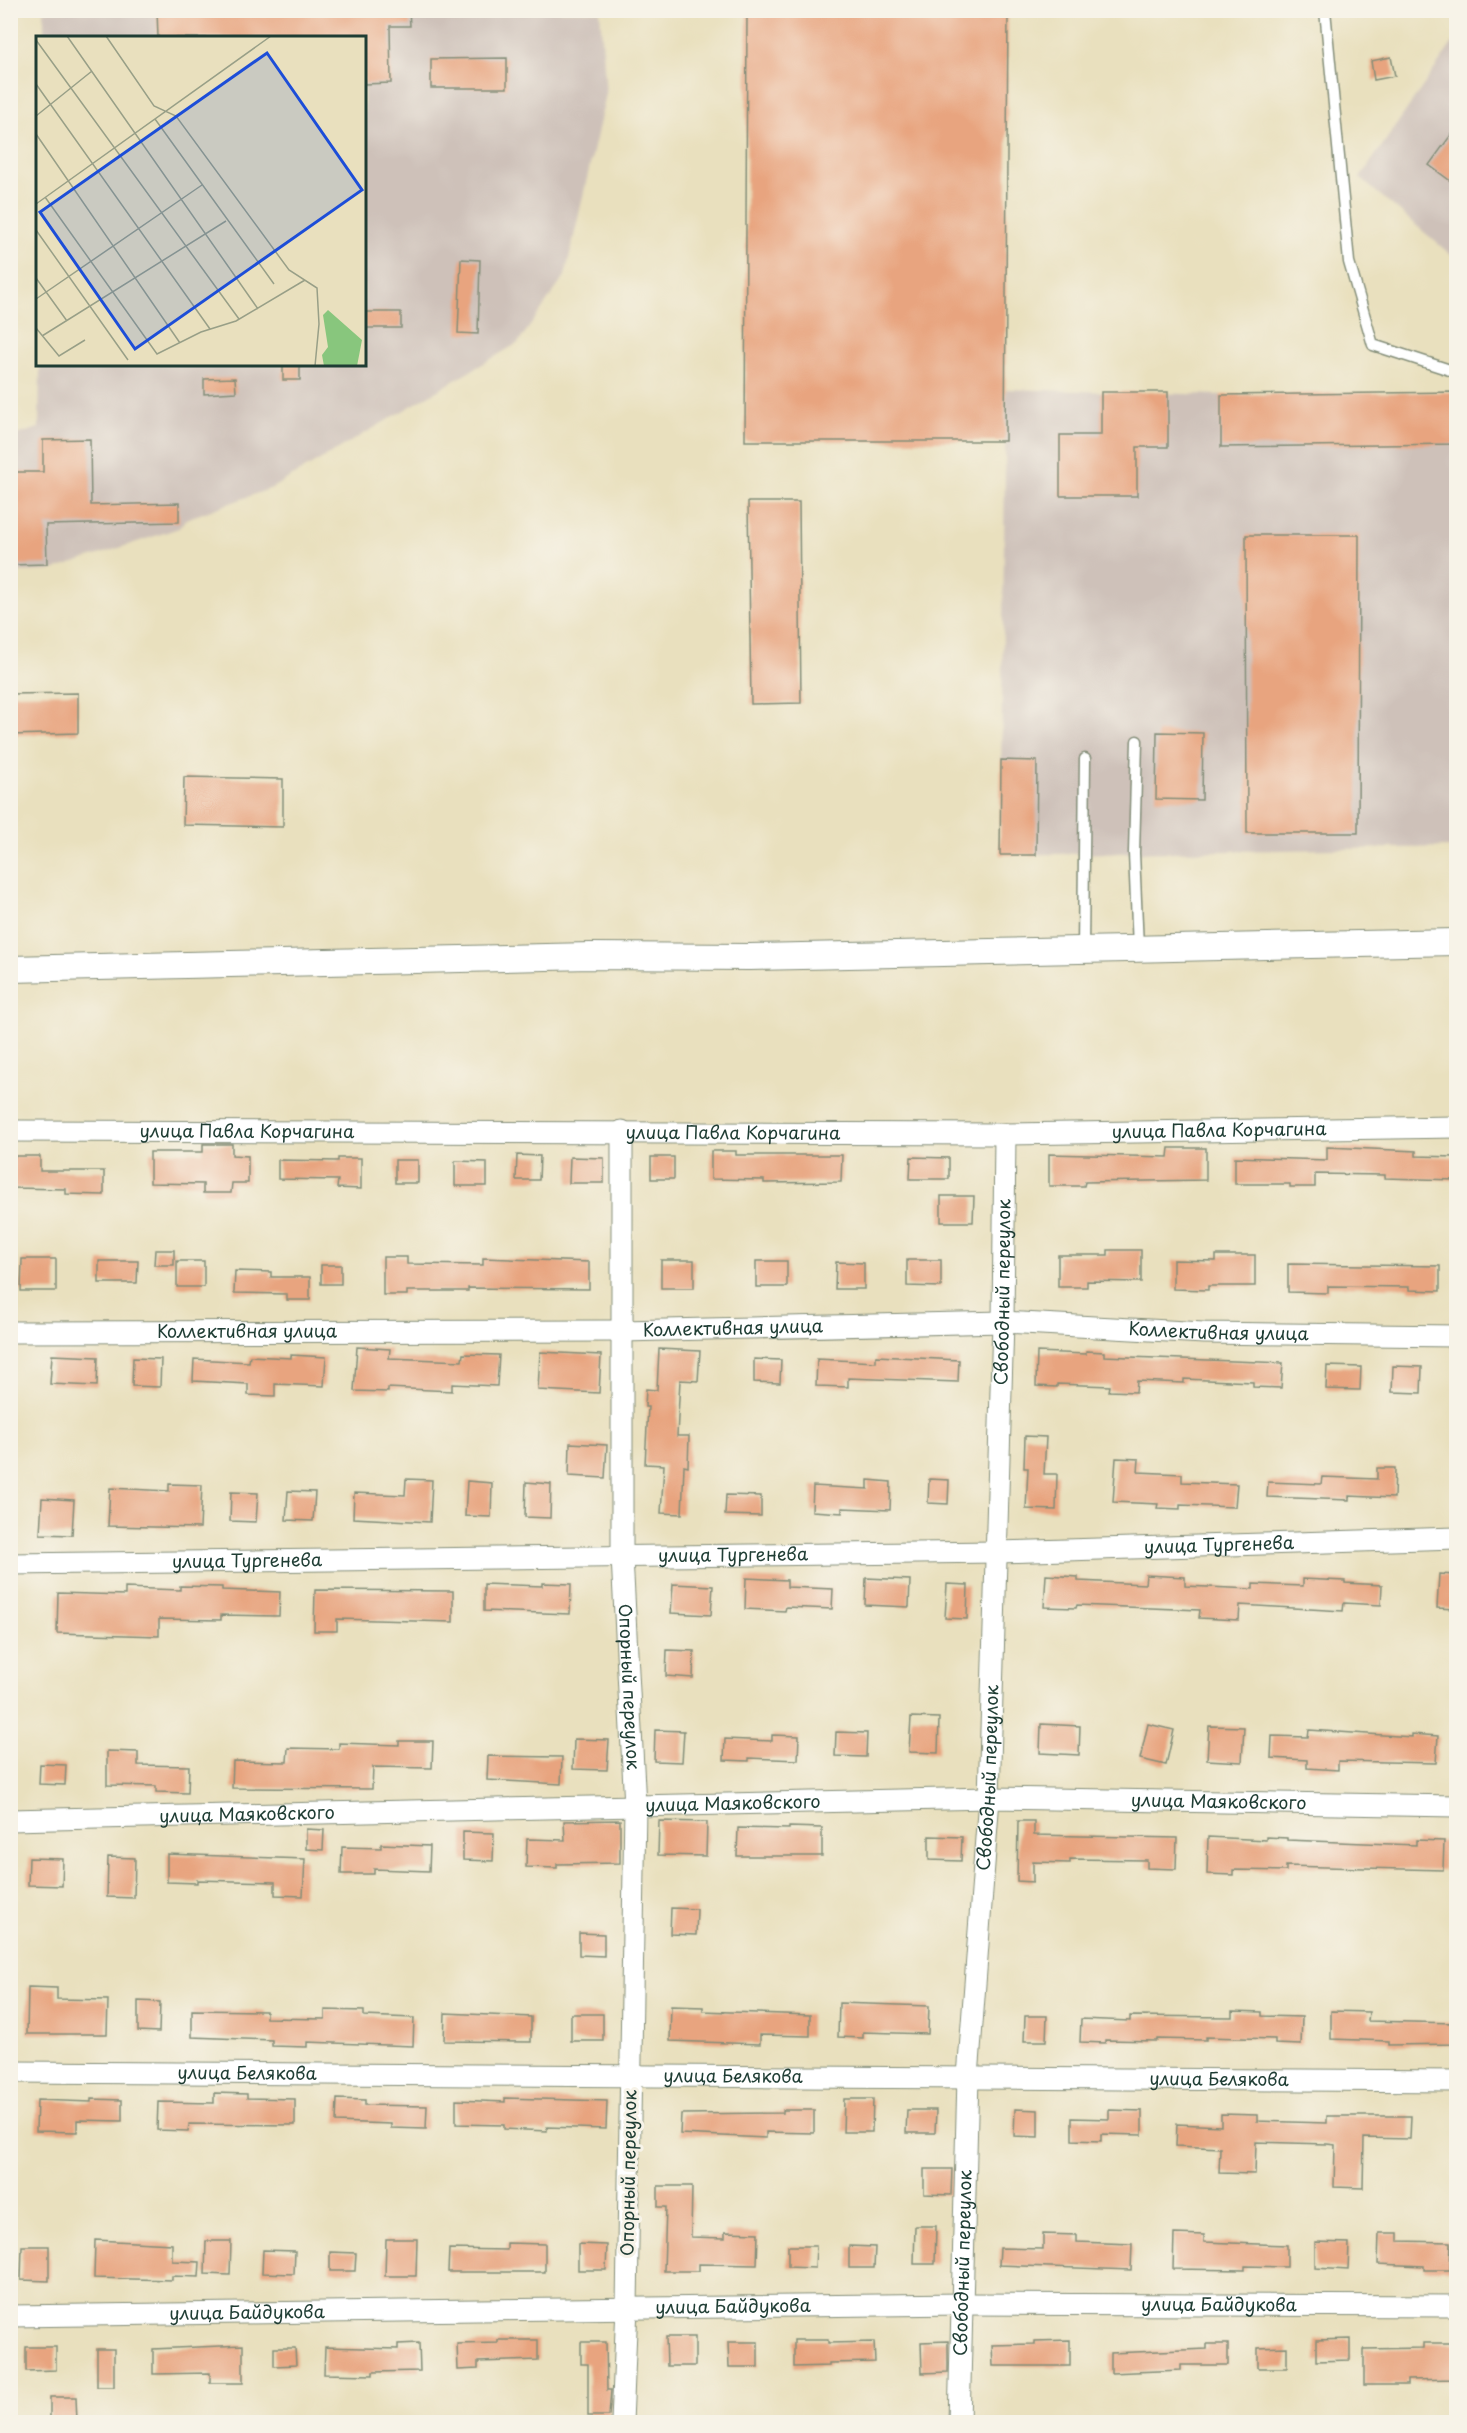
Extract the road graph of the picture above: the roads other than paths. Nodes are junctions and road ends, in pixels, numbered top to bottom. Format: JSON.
{"nodes":[{"id":1,"x":1325,"y":10,"type":"edge"},
{"id":2,"x":1456,"y":372,"type":"edge"},
{"id":3,"x":1137,"y":741,"type":"dead end"},
{"id":4,"x":1085,"y":759,"type":"dead end"},
{"id":5,"x":1456,"y":942,"type":"edge"},
{"id":6,"x":1138,"y":949,"type":"junction"},
{"id":7,"x":1083,"y":950,"type":"junction"},
{"id":8,"x":10,"y":969,"type":"edge"},
{"id":9,"x":1456,"y":1127,"type":"edge"},
{"id":10,"x":10,"y":1131,"type":"edge"},
{"id":11,"x":622,"y":1131,"type":"junction"},
{"id":12,"x":1005,"y":1134,"type":"junction"},
{"id":13,"x":1003,"y":1322,"type":"junction"},
{"id":14,"x":623,"y":1331,"type":"junction"},
{"id":15,"x":10,"y":1332,"type":"edge"},
{"id":16,"x":1456,"y":1336,"type":"edge"},
{"id":17,"x":1456,"y":1538,"type":"edge"},
{"id":18,"x":997,"y":1552,"type":"junction"},
{"id":19,"x":622,"y":1557,"type":"junction"},
{"id":20,"x":10,"y":1564,"type":"edge"},
{"id":21,"x":989,"y":1798,"type":"junction"},
{"id":22,"x":635,"y":1806,"type":"junction"},
{"id":23,"x":1456,"y":1806,"type":"edge"},
{"id":24,"x":10,"y":1820,"type":"edge"},
{"id":25,"x":10,"y":2072,"type":"edge"},
{"id":26,"x":630,"y":2077,"type":"junction"},
{"id":27,"x":968,"y":2077,"type":"junction"},
{"id":28,"x":1456,"y":2081,"type":"edge"},
{"id":29,"x":963,"y":2304,"type":"junction"},
{"id":30,"x":1456,"y":2306,"type":"edge"},
{"id":31,"x":627,"y":2307,"type":"junction"},
{"id":32,"x":10,"y":2316,"type":"edge"},
{"id":33,"x":622,"y":2422,"type":"edge"},
{"id":34,"x":958,"y":2422,"type":"edge"}],
"edges":[{"from":1,"to":2,"type":"lane"},
{"from":3,"to":6,"type":"lane"},
{"from":4,"to":7,"type":"lane"},
{"from":5,"to":6,"type":"street"},
{"from":6,"to":7,"type":"street"},
{"from":7,"to":8,"type":"street"},
{"from":9,"to":12,"type":"street","name":"улица Павла Корчагина"},
{"from":10,"to":11,"type":"street","name":"улица Павла Корчагина"},
{"from":11,"to":12,"type":"street","name":"улица Павла Корчагина"},
{"from":11,"to":14,"type":"street","name":"Опорный переулок"},
{"from":12,"to":13,"type":"street","name":"Свободный переулок"},
{"from":13,"to":14,"type":"street","name":"Коллективная улица"},
{"from":13,"to":16,"type":"street","name":"Коллективная улица"},
{"from":13,"to":18,"type":"street","name":"Свободный переулок"},
{"from":14,"to":15,"type":"street","name":"Коллективная улица"},
{"from":14,"to":19,"type":"street","name":"Опорный переулок"},
{"from":17,"to":18,"type":"street","name":"улица Тургенева"},
{"from":18,"to":19,"type":"street","name":"улица Тургенева"},
{"from":18,"to":21,"type":"street","name":"Свободный переулок"},
{"from":19,"to":20,"type":"street","name":"улица Тургенева"},
{"from":19,"to":22,"type":"street","name":"Опорный переулок"},
{"from":21,"to":22,"type":"street","name":"улица Маяковского"},
{"from":21,"to":23,"type":"street","name":"улица Маяковского"},
{"from":21,"to":27,"type":"street","name":"Свободный переулок"},
{"from":22,"to":24,"type":"street","name":"улица Маяковского"},
{"from":22,"to":26,"type":"street","name":"Опорный переулок"},
{"from":25,"to":26,"type":"street","name":"улица Белякова"},
{"from":26,"to":27,"type":"street","name":"улица Белякова"},
{"from":26,"to":31,"type":"street","name":"Опорный переулок"},
{"from":27,"to":28,"type":"street","name":"улица Белякова"},
{"from":27,"to":29,"type":"street","name":"Свободный переулок"},
{"from":29,"to":30,"type":"street","name":"улица Байдукова"},
{"from":29,"to":31,"type":"street","name":"улица Байдукова"},
{"from":29,"to":34,"type":"street","name":"Свободный переулок"},
{"from":31,"to":32,"type":"street","name":"улица Байдукова"},
{"from":31,"to":33,"type":"street","name":"Опорный переулок"}]}
